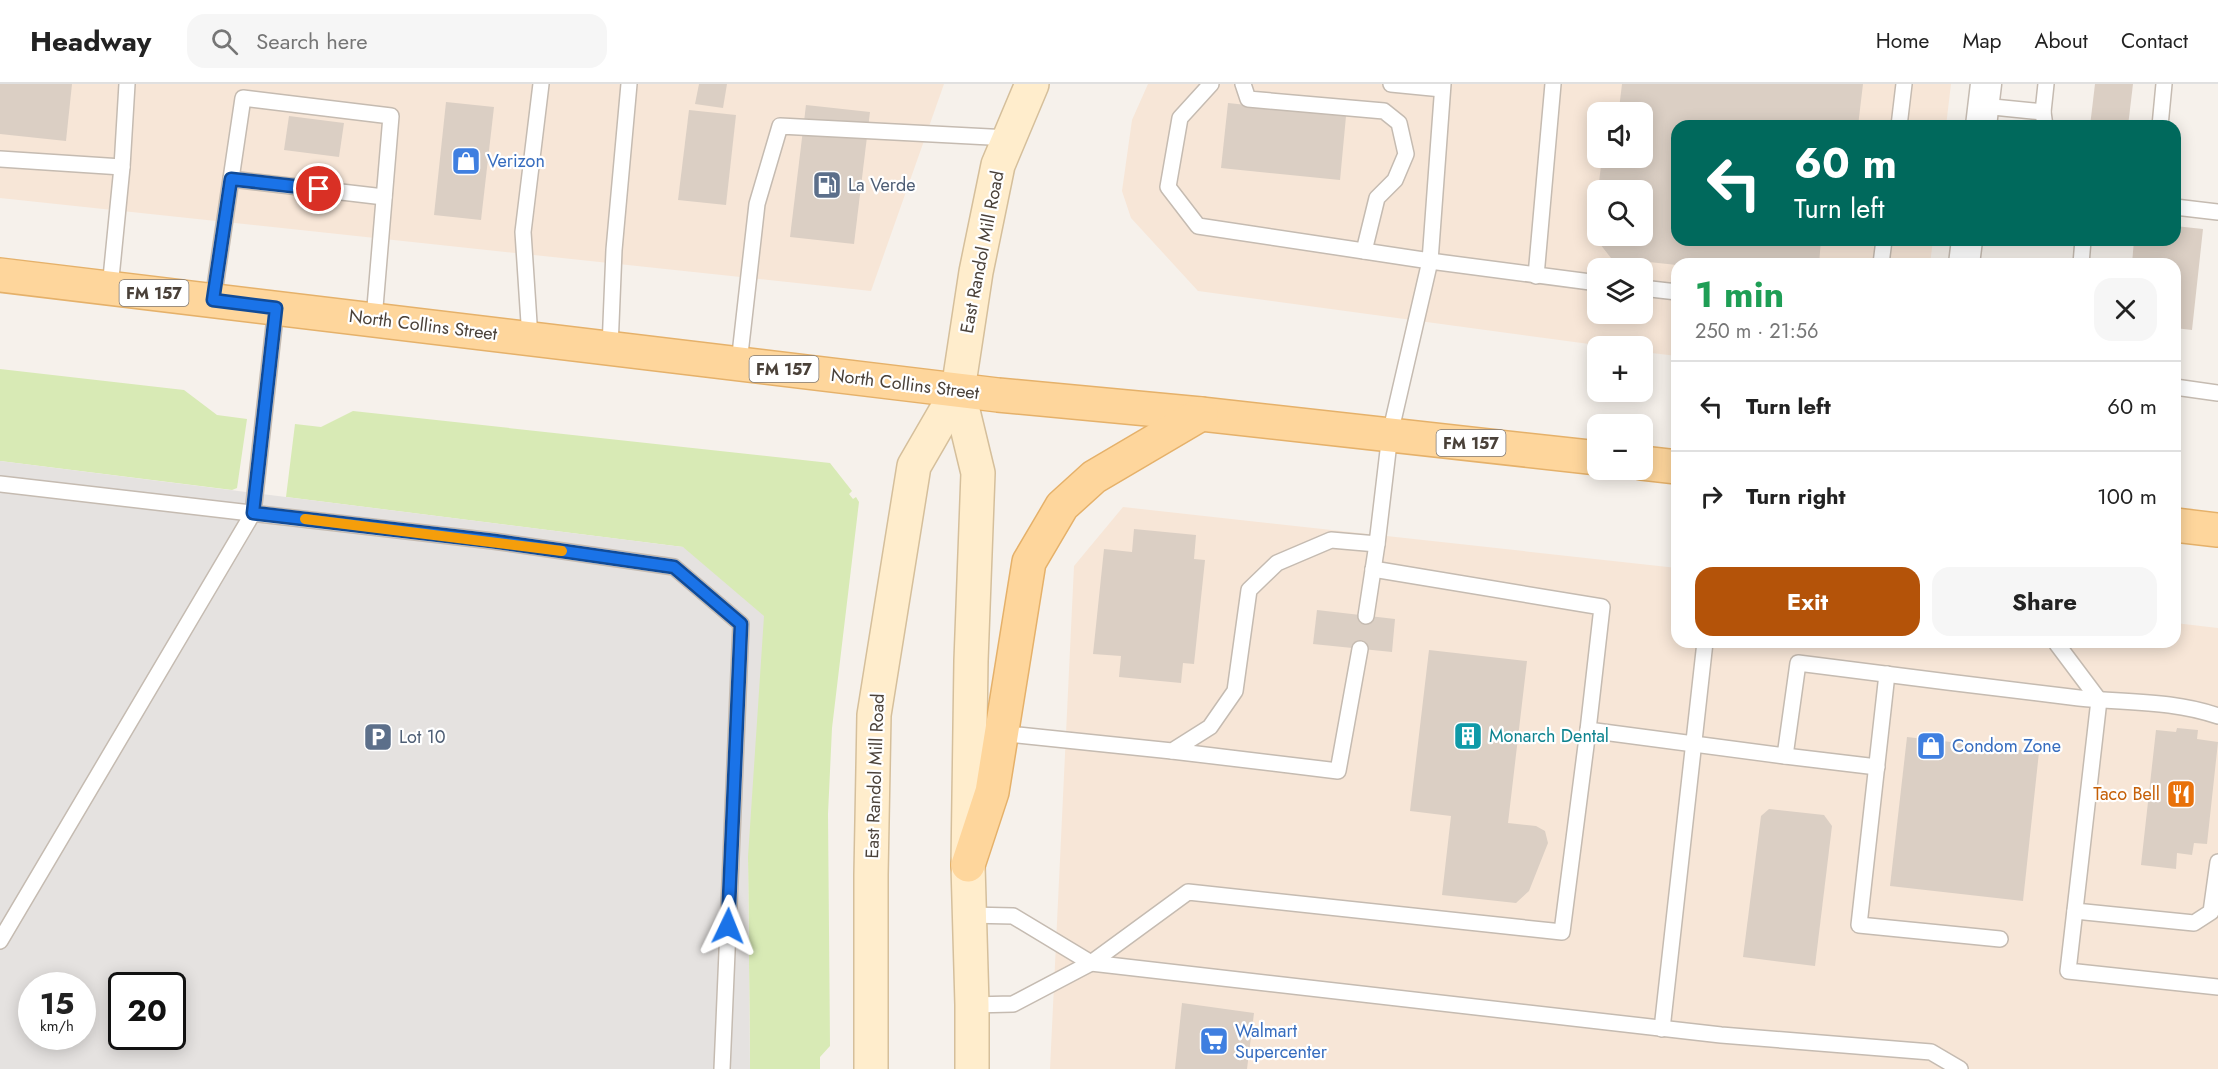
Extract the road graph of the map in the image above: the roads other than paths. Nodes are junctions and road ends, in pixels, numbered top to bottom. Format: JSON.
{"nodes":[{"id":1,"x":127,"y":84,"type":"edge"},
{"id":2,"x":541,"y":84,"type":"edge"},
{"id":3,"x":629,"y":84,"type":"edge"},
{"id":4,"x":1032,"y":84,"type":"edge"},
{"id":5,"x":1211,"y":84,"type":"edge"},
{"id":6,"x":1243,"y":84,"type":"edge"},
{"id":7,"x":1390,"y":84,"type":"edge"},
{"id":8,"x":1553,"y":84,"type":"edge"},
{"id":9,"x":1904,"y":84,"type":"edge"},
{"id":10,"x":2046,"y":84,"type":"edge"},
{"id":11,"x":2164,"y":84,"type":"edge"},
{"id":12,"x":1443,"y":86,"type":"edge"},
{"id":13,"x":1983,"y":106,"type":"edge"},
{"id":14,"x":2044,"y":119,"type":"edge"},
{"id":15,"x":1900,"y":120,"type":"edge"},
{"id":16,"x":2161,"y":120,"type":"edge"},
{"id":17,"x":1010,"y":138,"type":"junction"},
{"id":18,"x":0,"y":159,"type":"edge"},
{"id":19,"x":122,"y":167,"type":"junction"},
{"id":20,"x":231,"y":179,"type":"junction"},
{"id":21,"x":384,"y":197,"type":"junction"},
{"id":22,"x":2181,"y":208,"type":"edge"},
{"id":23,"x":2218,"y":212,"type":"edge"},
{"id":24,"x":1364,"y":251,"type":"junction"},
{"id":25,"x":1430,"y":261,"type":"junction"},
{"id":26,"x":0,"y":274,"type":"edge"},
{"id":27,"x":1536,"y":276,"type":"junction"},
{"id":28,"x":1587,"y":282,"type":"edge"},
{"id":29,"x":110,"y":288,"type":"junction"},
{"id":30,"x":1653,"y":289,"type":"edge"},
{"id":31,"x":1671,"y":291,"type":"edge"},
{"id":32,"x":213,"y":300,"type":"junction"},
{"id":33,"x":276,"y":308,"type":"junction"},
{"id":34,"x":374,"y":319,"type":"junction"},
{"id":35,"x":530,"y":338,"type":"junction"},
{"id":36,"x":610,"y":348,"type":"junction"},
{"id":37,"x":739,"y":363,"type":"junction"},
{"id":38,"x":2181,"y":388,"type":"edge"},
{"id":39,"x":958,"y":390,"type":"junction"},
{"id":40,"x":2218,"y":393,"type":"edge"},
{"id":41,"x":1201,"y":414,"type":"junction"},
{"id":42,"x":1390,"y":434,"type":"junction"},
{"id":43,"x":1587,"y":457,"type":"edge"},
{"id":44,"x":1653,"y":464,"type":"edge"},
{"id":45,"x":1671,"y":466,"type":"edge"},
{"id":46,"x":0,"y":484,"type":"edge"},
{"id":47,"x":253,"y":513,"type":"junction"},
{"id":48,"x":2181,"y":526,"type":"edge"},
{"id":49,"x":2218,"y":530,"type":"edge"},
{"id":50,"x":1377,"y":544,"type":"junction"},
{"id":51,"x":1373,"y":569,"type":"junction"},
{"id":52,"x":1366,"y":616,"type":"dead end"},
{"id":53,"x":1704,"y":648,"type":"edge"},
{"id":54,"x":2059,"y":648,"type":"edge"},
{"id":55,"x":1360,"y":649,"type":"dead end"},
{"id":56,"x":1887,"y":674,"type":"junction"},
{"id":57,"x":2099,"y":700,"type":"junction"},
{"id":58,"x":2218,"y":716,"type":"edge"},
{"id":59,"x":1588,"y":730,"type":"junction"},
{"id":60,"x":1002,"y":731,"type":"junction"},
{"id":61,"x":1694,"y":744,"type":"junction"},
{"id":62,"x":1172,"y":751,"type":"junction"},
{"id":63,"x":1785,"y":756,"type":"junction"},
{"id":64,"x":1877,"y":767,"type":"junction"},
{"id":65,"x":2218,"y":862,"type":"edge"},
{"id":66,"x":968,"y":865,"type":"junction"},
{"id":67,"x":2075,"y":911,"type":"junction"},
{"id":68,"x":969,"y":915,"type":"junction"},
{"id":69,"x":2000,"y":939,"type":"dead end"},
{"id":70,"x":0,"y":941,"type":"edge"},
{"id":71,"x":1091,"y":963,"type":"junction"},
{"id":72,"x":2218,"y":987,"type":"edge"},
{"id":73,"x":972,"y":1005,"type":"junction"},
{"id":74,"x":1662,"y":1029,"type":"junction"},
{"id":75,"x":722,"y":1069,"type":"edge"},
{"id":76,"x":871,"y":1069,"type":"edge"},
{"id":77,"x":972,"y":1069,"type":"edge"},
{"id":78,"x":1960,"y":1069,"type":"edge"}],
"edges":[{"from":1,"to":19,"type":"lane"},
{"from":2,"to":35,"type":"lane"},
{"from":3,"to":36,"type":"lane"},
{"from":4,"to":17,"type":"main road","name":"East Randol Mill Road"},
{"from":5,"to":24,"type":"lane"},
{"from":6,"to":24,"type":"lane"},
{"from":7,"to":12,"type":"lane"},
{"from":8,"to":27,"type":"lane"},
{"from":9,"to":15,"type":"lane"},
{"from":10,"to":14,"type":"lane"},
{"from":11,"to":16,"type":"lane"},
{"from":12,"to":25,"type":"lane"},
{"from":13,"to":14,"type":"lane"},
{"from":17,"to":37,"type":"lane"},
{"from":17,"to":39,"type":"main road","name":"East Randol Mill Road"},
{"from":18,"to":19,"type":"lane"},
{"from":19,"to":29,"type":"lane"},
{"from":20,"to":21,"type":"lane"},
{"from":20,"to":21,"type":"lane"},
{"from":20,"to":32,"type":"lane"},
{"from":21,"to":34,"type":"lane"},
{"from":22,"to":23,"type":"lane"},
{"from":24,"to":25,"type":"lane"},
{"from":25,"to":27,"type":"lane"},
{"from":25,"to":42,"type":"lane"},
{"from":26,"to":29,"type":"main road","name":"North Collins Street","number":"FM 157"},
{"from":27,"to":28,"type":"lane"},
{"from":29,"to":32,"type":"main road","name":"North Collins Street","number":"FM 157"},
{"from":30,"to":31,"type":"lane"},
{"from":32,"to":33,"type":"main road","name":"North Collins Street","number":"FM 157"},
{"from":33,"to":34,"type":"main road","name":"North Collins Street","number":"FM 157"},
{"from":33,"to":47,"type":"lane"},
{"from":34,"to":35,"type":"main road","name":"North Collins Street","number":"FM 157"},
{"from":35,"to":36,"type":"main road","name":"North Collins Street","number":"FM 157"},
{"from":36,"to":37,"type":"main road","name":"North Collins Street","number":"FM 157"},
{"from":37,"to":39,"type":"main road","name":"North Collins Street","number":"FM 157"},
{"from":38,"to":40,"type":"lane"},
{"from":39,"to":41,"type":"main road","name":"North Collins Street","number":"FM 157"},
{"from":39,"to":66,"type":"main road","name":"East Randol Mill Road"},
{"from":39,"to":76,"type":"main road","name":"East Randol Mill Road"},
{"from":41,"to":42,"type":"main road","name":"North Collins Street","number":"FM 157"},
{"from":41,"to":60,"type":"main road"},
{"from":42,"to":43,"type":"main road","name":"North Collins Street","number":"FM 157"},
{"from":42,"to":50,"type":"lane"},
{"from":44,"to":45,"type":"main road"},
{"from":46,"to":47,"type":"lane"},
{"from":47,"to":70,"type":"lane"},
{"from":47,"to":75,"type":"lane"},
{"from":48,"to":49,"type":"main road"},
{"from":50,"to":51,"type":"lane"},
{"from":50,"to":62,"type":"lane"},
{"from":51,"to":52,"type":"lane"},
{"from":51,"to":59,"type":"lane"},
{"from":53,"to":61,"type":"lane"},
{"from":54,"to":57,"type":"lane"},
{"from":55,"to":62,"type":"lane"},
{"from":56,"to":57,"type":"lane"},
{"from":56,"to":63,"type":"lane"},
{"from":56,"to":64,"type":"lane"},
{"from":57,"to":58,"type":"lane"},
{"from":57,"to":67,"type":"lane"},
{"from":59,"to":61,"type":"lane"},
{"from":59,"to":71,"type":"lane"},
{"from":60,"to":62,"type":"lane"},
{"from":60,"to":66,"type":"main road"},
{"from":61,"to":63,"type":"lane"},
{"from":61,"to":74,"type":"lane"},
{"from":63,"to":64,"type":"lane"},
{"from":64,"to":69,"type":"lane"},
{"from":65,"to":67,"type":"lane"},
{"from":66,"to":68,"type":"main road","name":"East Randol Mill Road"},
{"from":67,"to":72,"type":"lane"},
{"from":68,"to":71,"type":"lane"},
{"from":68,"to":73,"type":"main road","name":"East Randol Mill Road"},
{"from":71,"to":73,"type":"lane"},
{"from":71,"to":74,"type":"lane"},
{"from":73,"to":77,"type":"main road","name":"East Randol Mill Road"},
{"from":74,"to":78,"type":"lane"}]}
